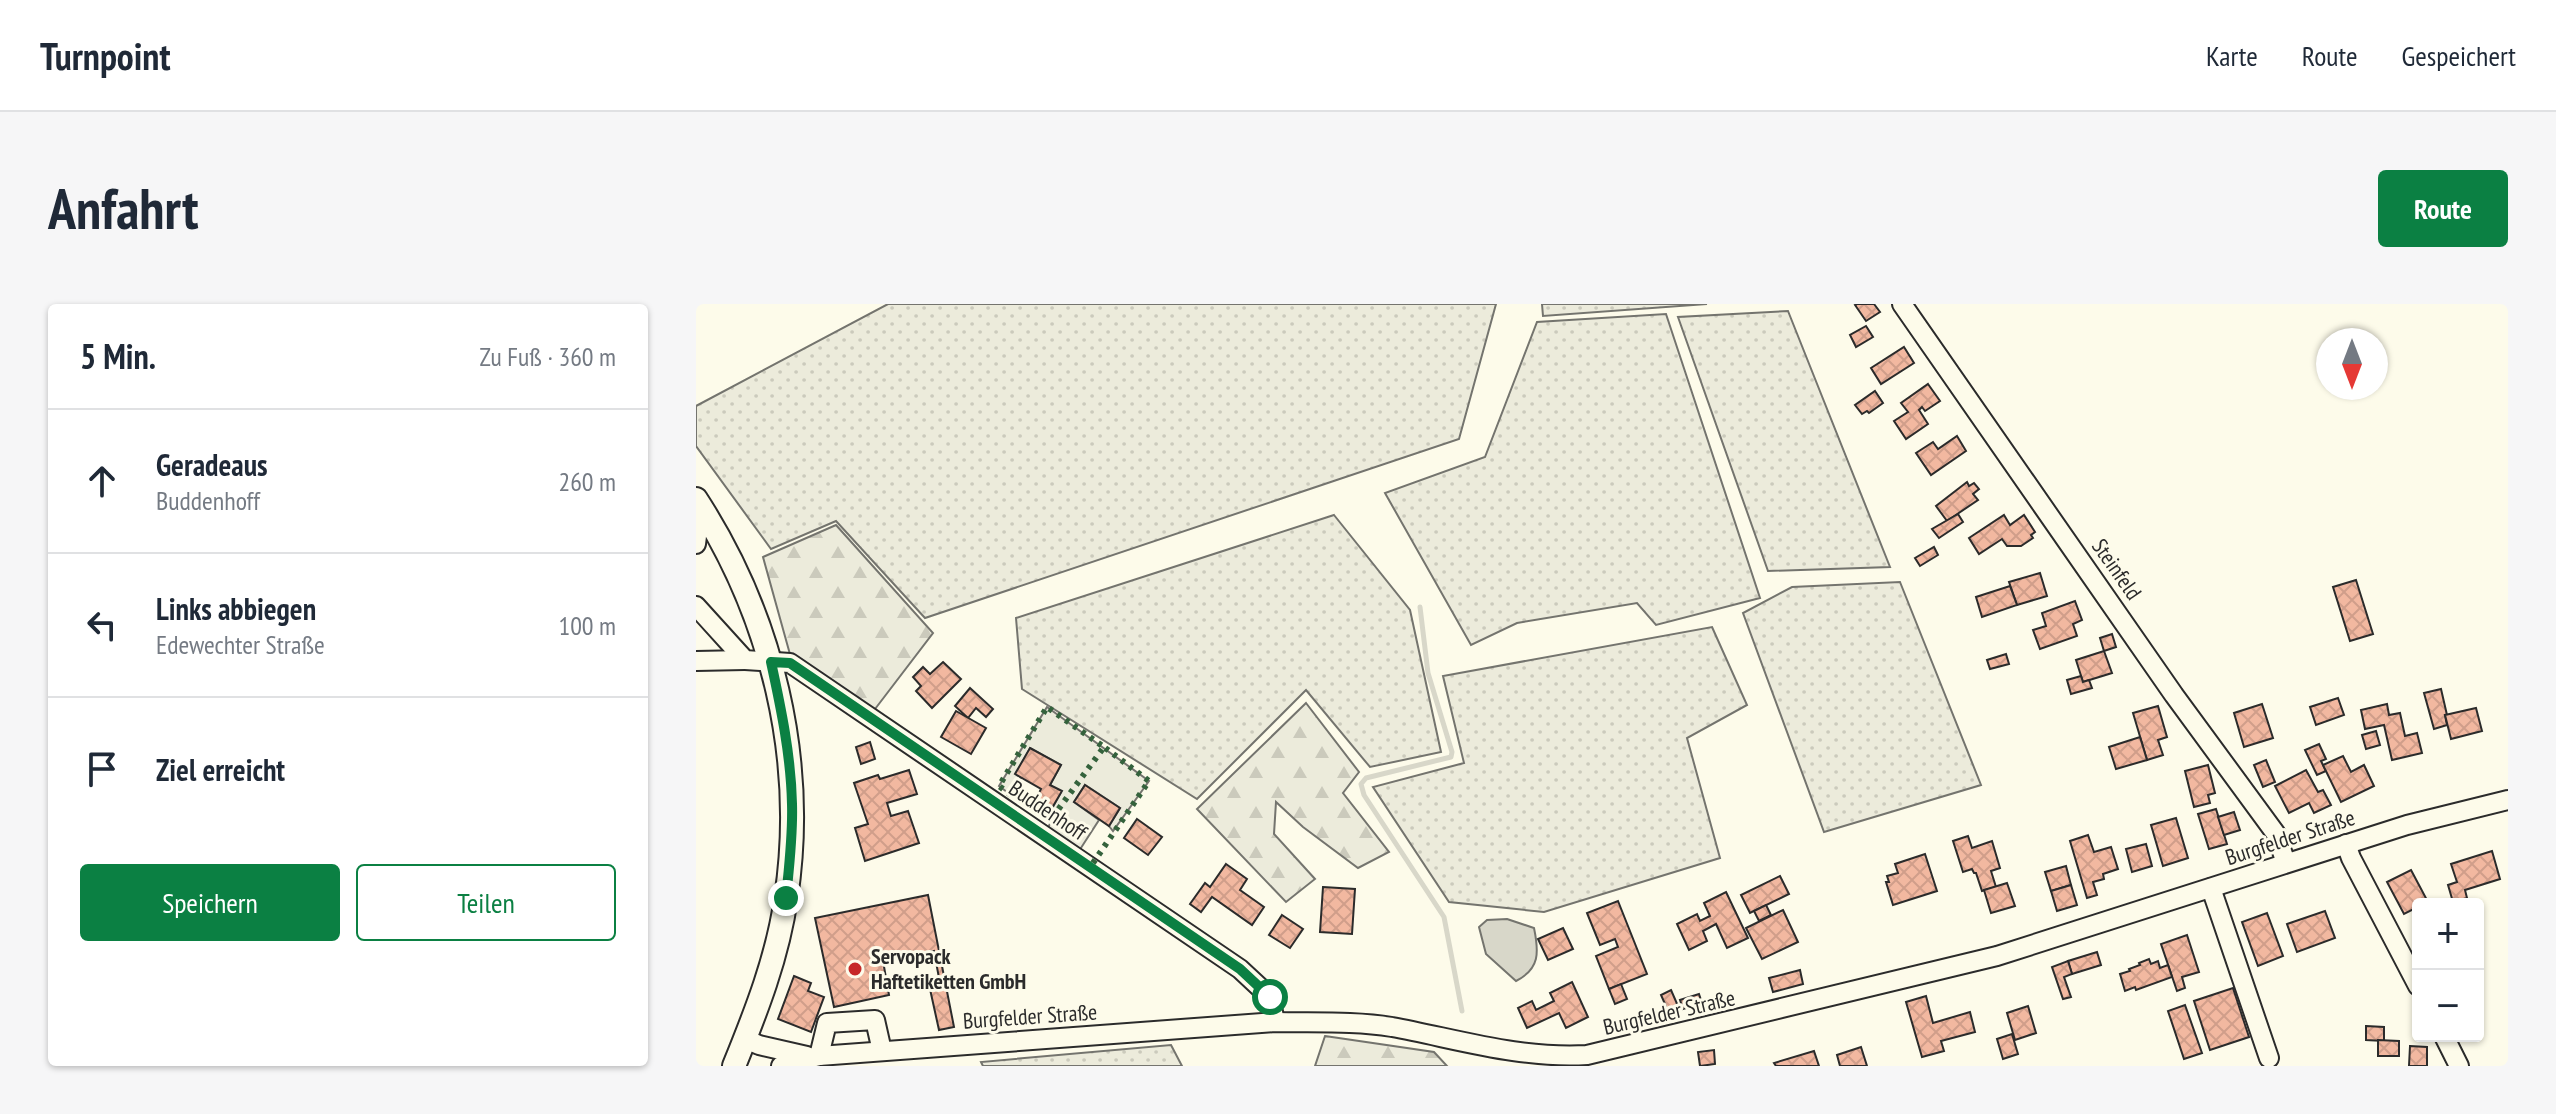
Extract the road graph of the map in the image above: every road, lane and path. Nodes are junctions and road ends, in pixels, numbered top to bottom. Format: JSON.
{"nodes":[{"id":1,"x":1902,"y":304,"type":"edge"},
{"id":2,"x":696,"y":499,"type":"edge"},
{"id":3,"x":709,"y":519,"type":"junction"},
{"id":4,"x":696,"y":544,"type":"edge"},
{"id":5,"x":696,"y":606,"type":"edge"},
{"id":6,"x":745,"y":660,"type":"junction"},
{"id":7,"x":696,"y":661,"type":"edge"},
{"id":8,"x":771,"y":662,"type":"junction"},
{"id":9,"x":2508,"y":800,"type":"edge"},
{"id":10,"x":2346,"y":844,"type":"junction"},
{"id":11,"x":2286,"y":863,"type":"junction"},
{"id":12,"x":2211,"y":888,"type":"junction"},
{"id":13,"x":2412,"y":975,"type":"edge"},
{"id":14,"x":1275,"y":1022,"type":"junction"},
{"id":15,"x":745,"y":1039,"type":"junction"},
{"id":16,"x":2447,"y":1042,"type":"edge"},
{"id":17,"x":875,"y":1056,"type":"edge"},
{"id":18,"x":817,"y":1057,"type":"junction"},
{"id":19,"x":2269,"y":1058,"type":"dead end"},
{"id":20,"x":1610,"y":1059,"type":"edge"},
{"id":21,"x":734,"y":1066,"type":"edge"},
{"id":22,"x":781,"y":1066,"type":"edge"},
{"id":23,"x":2459,"y":1066,"type":"edge"}],
"edges":[{"from":1,"to":11,"type":"street","name":"Steinfeld"},
{"from":2,"to":3,"type":"main road"},
{"from":3,"to":4,"type":"street"},
{"from":3,"to":8,"type":"main road"},
{"from":5,"to":6,"type":"street"},
{"from":6,"to":7,"type":"street","name":"Buddenhoff"},
{"from":6,"to":8,"type":"street","name":"Buddenhoff"},
{"from":8,"to":14,"type":"street","name":"Buddenhoff"},
{"from":8,"to":15,"type":"main road"},
{"from":9,"to":10,"type":"street","name":"Burgfelder Straße"},
{"from":10,"to":11,"type":"street","name":"Burgfelder Straße"},
{"from":10,"to":13,"type":"street"},
{"from":11,"to":12,"type":"street","name":"Burgfelder Straße"},
{"from":12,"to":19,"type":"street"},
{"from":12,"to":20,"type":"street","name":"Burgfelder Straße"},
{"from":14,"to":17,"type":"street","name":"Burgfelder Straße"},
{"from":14,"to":20,"type":"street","name":"Burgfelder Straße"},
{"from":15,"to":18,"type":"street","name":"Burgfelder Straße"},
{"from":15,"to":21,"type":"main road"},
{"from":16,"to":23,"type":"street"},
{"from":17,"to":18,"type":"street","name":"Burgfelder Straße"},
{"from":17,"to":18,"type":"street"},
{"from":18,"to":22,"type":"street","name":"Burgfelder Straße"}]}
